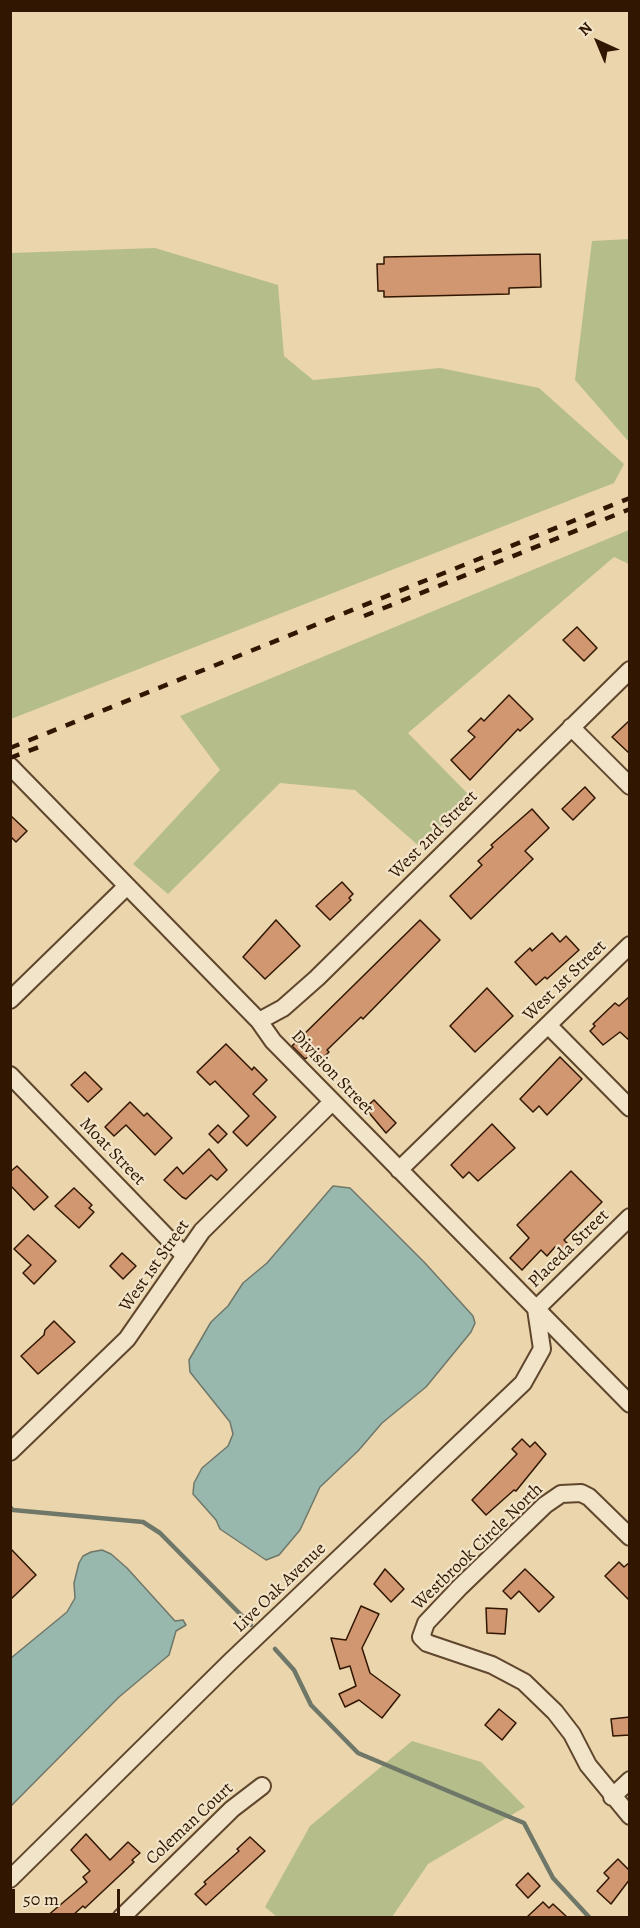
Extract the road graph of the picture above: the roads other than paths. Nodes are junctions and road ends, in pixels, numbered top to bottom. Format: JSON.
{"nodes":[{"id":1,"x":630,"y":670,"type":"edge"},
{"id":2,"x":571,"y":727,"type":"junction"},
{"id":3,"x":10,"y":766,"type":"edge"},
{"id":4,"x":630,"y":786,"type":"edge"},
{"id":5,"x":127,"y":886,"type":"junction"},
{"id":6,"x":630,"y":945,"type":"edge"},
{"id":7,"x":10,"y":1000,"type":"edge"},
{"id":8,"x":259,"y":1021,"type":"junction"},
{"id":9,"x":548,"y":1025,"type":"junction"},
{"id":10,"x":10,"y":1075,"type":"edge"},
{"id":11,"x":332,"y":1102,"type":"junction"},
{"id":12,"x":630,"y":1108,"type":"edge"},
{"id":13,"x":399,"y":1170,"type":"junction"},
{"id":14,"x":630,"y":1217,"type":"edge"},
{"id":15,"x":185,"y":1256,"type":"junction"},
{"id":16,"x":536,"y":1309,"type":"junction"},
{"id":17,"x":630,"y":1404,"type":"edge"},
{"id":18,"x":10,"y":1452,"type":"edge"},
{"id":19,"x":630,"y":1537,"type":"edge"},
{"id":20,"x":630,"y":1780,"type":"edge"},
{"id":21,"x":262,"y":1786,"type":"dead end"},
{"id":22,"x":612,"y":1797,"type":"junction"},
{"id":23,"x":630,"y":1816,"type":"edge"},
{"id":24,"x":10,"y":1879,"type":"edge"},
{"id":25,"x":121,"y":1917,"type":"edge"}],
"edges":[{"from":1,"to":2,"type":"street","name":"West 2nd Street"},
{"from":2,"to":4,"type":"street"},
{"from":2,"to":8,"type":"street","name":"West 2nd Street"},
{"from":3,"to":5,"type":"street","name":"Division Street"},
{"from":5,"to":7,"type":"street"},
{"from":5,"to":8,"type":"street","name":"Division Street"},
{"from":6,"to":9,"type":"street","name":"West 1st Street"},
{"from":8,"to":11,"type":"street","name":"Division Street"},
{"from":9,"to":12,"type":"street"},
{"from":9,"to":13,"type":"street","name":"West 1st Street"},
{"from":10,"to":15,"type":"street","name":"Moat Street"},
{"from":11,"to":13,"type":"street","name":"Division Street"},
{"from":11,"to":15,"type":"street","name":"West 1st Street"},
{"from":13,"to":16,"type":"street","name":"Division Street"},
{"from":14,"to":16,"type":"street","name":"Placeda Street"},
{"from":15,"to":18,"type":"street","name":"West 1st Street"},
{"from":16,"to":17,"type":"street","name":"Division Street"},
{"from":16,"to":24,"type":"street","name":"Live Oak Avenue"},
{"from":19,"to":22,"type":"street","name":"Westbrook Circle North"},
{"from":20,"to":22,"type":"street"},
{"from":21,"to":25,"type":"street","name":"Coleman Court"},
{"from":22,"to":23,"type":"street"}]}
